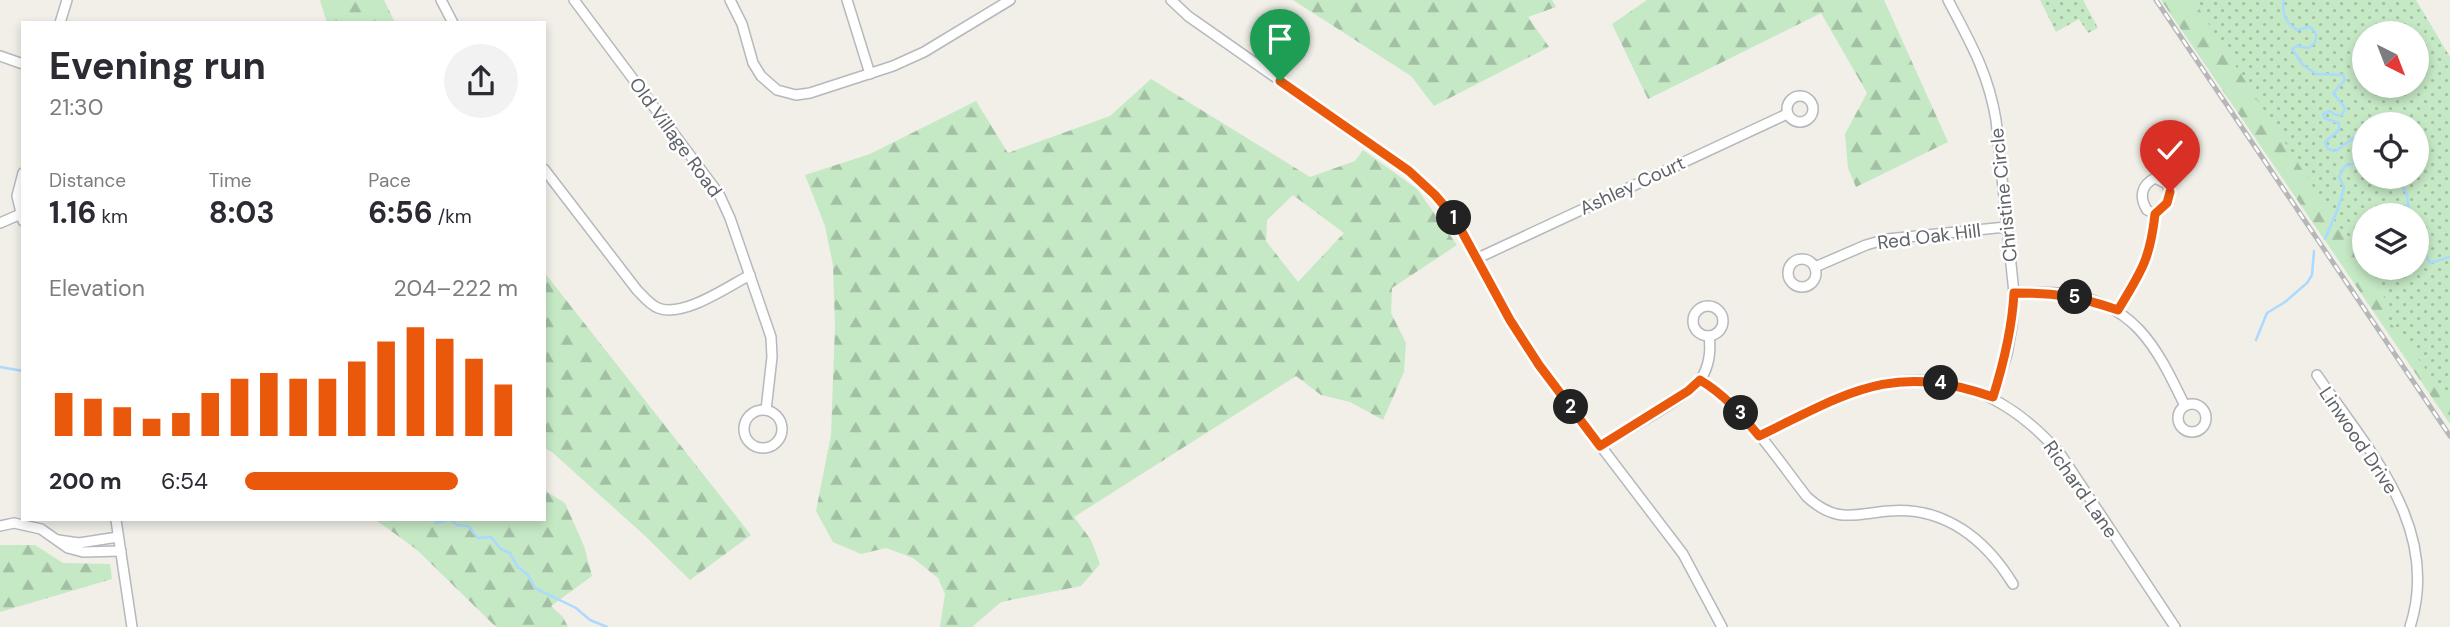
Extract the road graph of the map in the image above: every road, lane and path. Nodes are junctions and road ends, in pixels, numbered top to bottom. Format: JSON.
{"nodes":[{"id":1,"x":67,"y":0,"type":"edge"},
{"id":2,"x":573,"y":0,"type":"edge"},
{"id":3,"x":730,"y":0,"type":"edge"},
{"id":4,"x":847,"y":0,"type":"edge"},
{"id":5,"x":1010,"y":0,"type":"edge"},
{"id":6,"x":1171,"y":0,"type":"edge"},
{"id":7,"x":1948,"y":0,"type":"edge"},
{"id":8,"x":446,"y":2,"type":"edge"},
{"id":9,"x":61,"y":21,"type":"edge"},
{"id":10,"x":452,"y":21,"type":"edge"},
{"id":11,"x":0,"y":56,"type":"edge"},
{"id":12,"x":21,"y":63,"type":"edge"},
{"id":13,"x":870,"y":74,"type":"junction"},
{"id":14,"x":1787,"y":114,"type":"dead end"},
{"id":15,"x":546,"y":172,"type":"edge"},
{"id":16,"x":21,"y":181,"type":"edge"},
{"id":17,"x":21,"y":212,"type":"edge"},
{"id":18,"x":2155,"y":214,"type":"dead end"},
{"id":19,"x":21,"y":216,"type":"edge"},
{"id":20,"x":0,"y":223,"type":"edge"},
{"id":21,"x":2006,"y":227,"type":"junction"},
{"id":22,"x":1478,"y":258,"type":"junction"},
{"id":23,"x":1815,"y":267,"type":"dead end"},
{"id":24,"x":750,"y":275,"type":"junction"},
{"id":25,"x":2014,"y":293,"type":"junction"},
{"id":26,"x":2118,"y":310,"type":"junction"},
{"id":27,"x":1709,"y":336,"type":"dead end"},
{"id":28,"x":2317,"y":375,"type":"dead end"},
{"id":29,"x":1700,"y":380,"type":"junction"},
{"id":30,"x":1993,"y":397,"type":"junction"},
{"id":31,"x":2185,"y":406,"type":"dead end"},
{"id":32,"x":766,"y":410,"type":"junction"},
{"id":33,"x":1759,"y":436,"type":"junction"},
{"id":34,"x":1600,"y":446,"type":"junction"},
{"id":35,"x":116,"y":521,"type":"edge"},
{"id":36,"x":0,"y":526,"type":"edge"},
{"id":37,"x":118,"y":537,"type":"junction"},
{"id":38,"x":56,"y":539,"type":"junction"},
{"id":39,"x":121,"y":551,"type":"junction"},
{"id":40,"x":2013,"y":584,"type":"dead end"},
{"id":41,"x":132,"y":627,"type":"edge"},
{"id":42,"x":1722,"y":627,"type":"edge"},
{"id":43,"x":2175,"y":627,"type":"edge"},
{"id":44,"x":2410,"y":627,"type":"edge"}],
"edges":[{"from":1,"to":9,"type":"street"},
{"from":2,"to":24,"type":"street","name":"Old Village Road"},
{"from":3,"to":13,"type":"street"},
{"from":4,"to":13,"type":"street"},
{"from":5,"to":13,"type":"street"},
{"from":6,"to":22,"type":"street"},
{"from":7,"to":21,"type":"street","name":"Christine Circle"},
{"from":8,"to":10,"type":"street"},
{"from":11,"to":12,"type":"street"},
{"from":14,"to":22,"type":"street","name":"Ashley Court"},
{"from":15,"to":24,"type":"street"},
{"from":16,"to":17,"type":"street"},
{"from":18,"to":26,"type":"street"},
{"from":19,"to":20,"type":"street"},
{"from":21,"to":23,"type":"street","name":"Red Oak Hill"},
{"from":21,"to":25,"type":"street","name":"Christine Circle"},
{"from":22,"to":34,"type":"street"},
{"from":24,"to":32,"type":"street","name":"Old Village Road"},
{"from":25,"to":26,"type":"street"},
{"from":25,"to":30,"type":"street","name":"Christine Circle"},
{"from":26,"to":31,"type":"street"},
{"from":27,"to":29,"type":"street"},
{"from":28,"to":44,"type":"street","name":"Linwood Drive"},
{"from":29,"to":33,"type":"street"},
{"from":29,"to":34,"type":"street"},
{"from":30,"to":33,"type":"street","name":"Richard Lane"},
{"from":30,"to":43,"type":"street","name":"Richard Lane"},
{"from":32,"to":32,"type":"street"},
{"from":33,"to":40,"type":"street"},
{"from":34,"to":42,"type":"street"},
{"from":35,"to":37,"type":"street"},
{"from":36,"to":38,"type":"street"},
{"from":37,"to":38,"type":"street"},
{"from":37,"to":39,"type":"street"},
{"from":38,"to":39,"type":"street"},
{"from":39,"to":41,"type":"street"}]}
